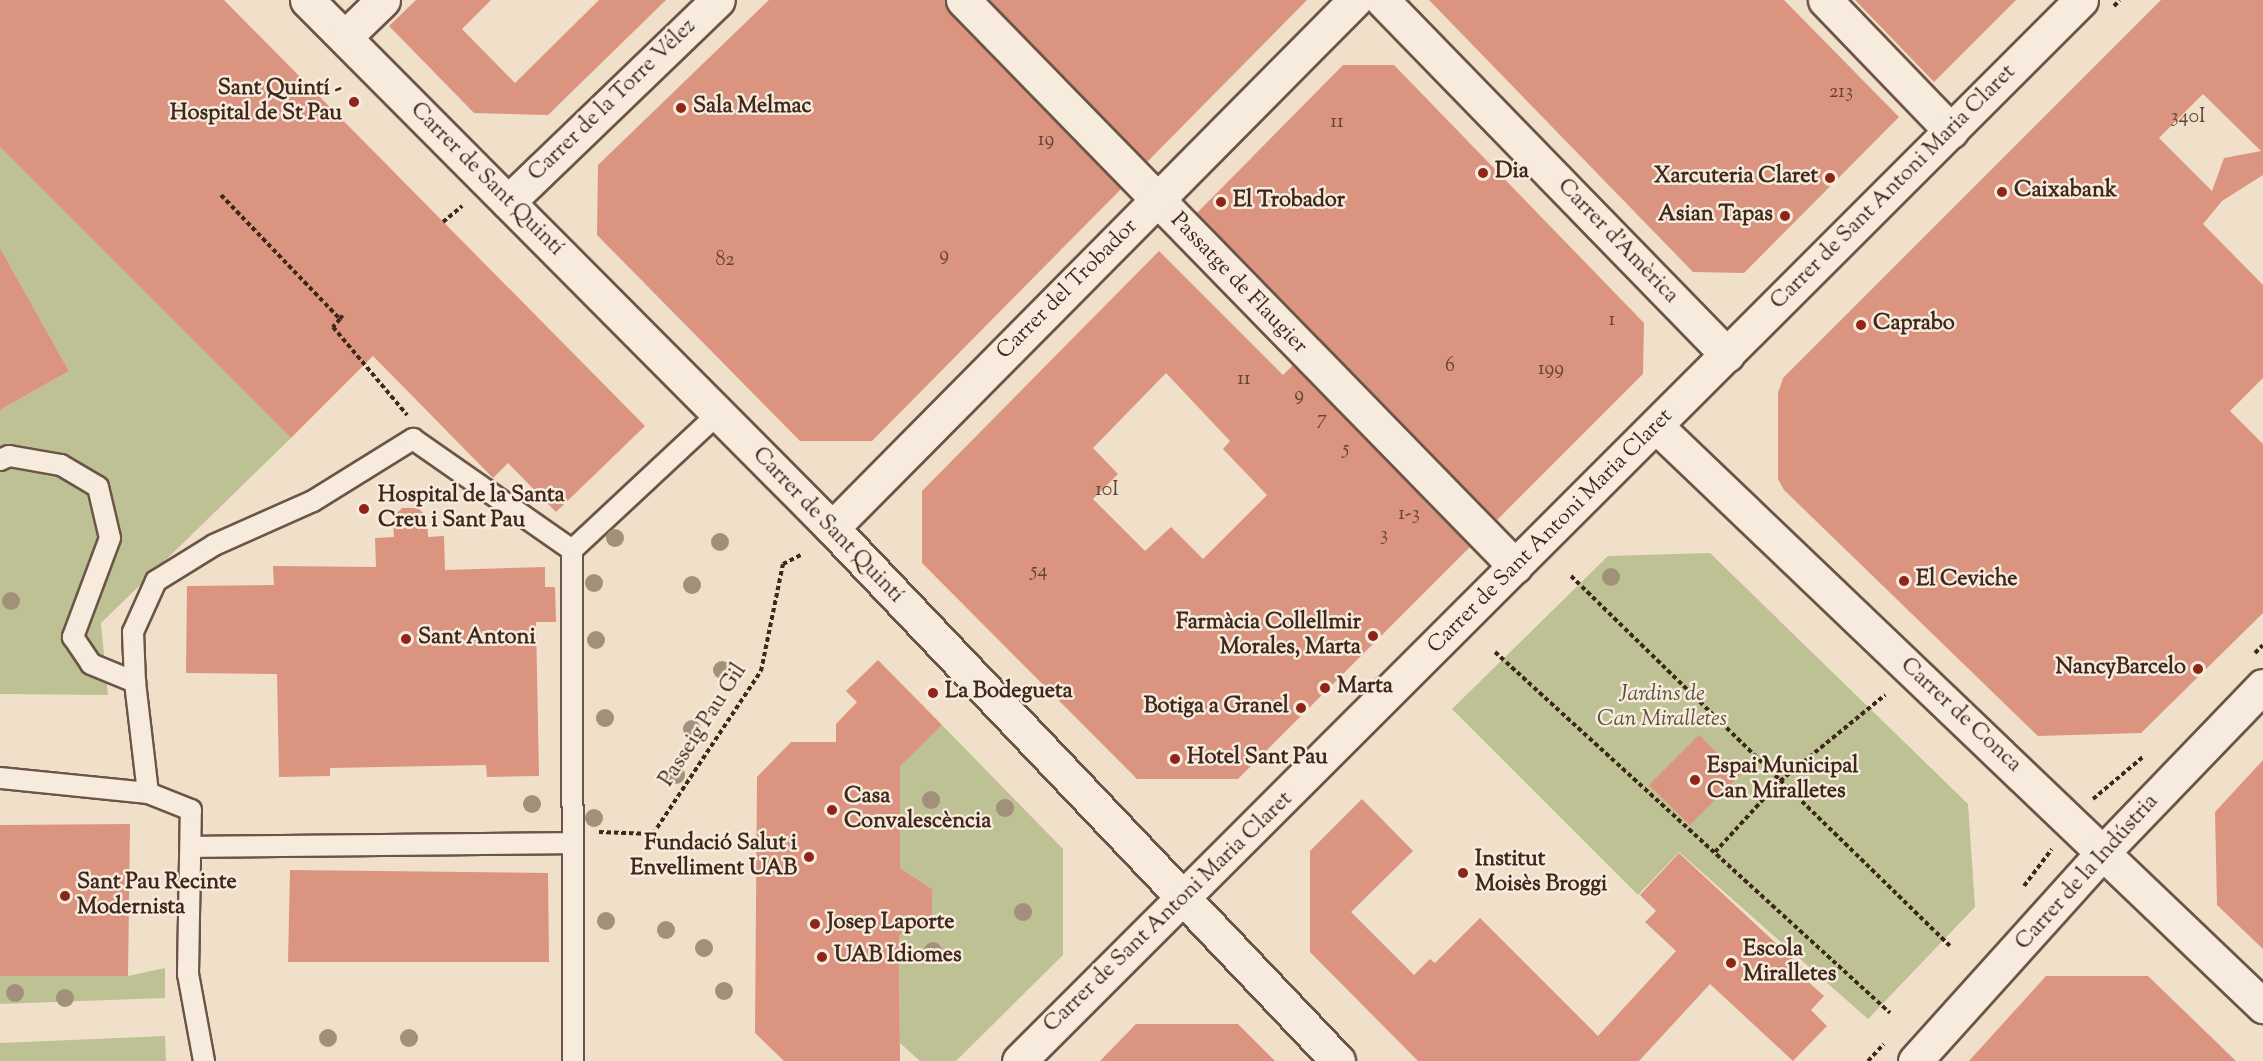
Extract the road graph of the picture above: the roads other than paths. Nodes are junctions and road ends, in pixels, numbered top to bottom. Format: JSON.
{"nodes":[{"id":1,"x":307,"y":0,"type":"edge"},
{"id":2,"x":383,"y":0,"type":"edge"},
{"id":3,"x":718,"y":0,"type":"edge"},
{"id":4,"x":963,"y":0,"type":"edge"},
{"id":5,"x":1355,"y":0,"type":"edge"},
{"id":6,"x":1382,"y":0,"type":"edge"},
{"id":7,"x":1825,"y":0,"type":"edge"},
{"id":8,"x":2081,"y":0,"type":"edge"},
{"id":9,"x":345,"y":37,"type":"junction"},
{"id":10,"x":1952,"y":130,"type":"junction"},
{"id":11,"x":1157,"y":201,"type":"junction"},
{"id":12,"x":508,"y":202,"type":"junction"},
{"id":13,"x":1727,"y":355,"type":"junction"},
{"id":14,"x":718,"y":414,"type":"junction"},
{"id":15,"x":1656,"y":426,"type":"junction"},
{"id":16,"x":0,"y":460,"type":"edge"},
{"id":17,"x":832,"y":528,"type":"junction"},
{"id":18,"x":572,"y":550,"type":"junction"},
{"id":19,"x":1515,"y":566,"type":"junction"},
{"id":20,"x":135,"y":682,"type":"junction"},
{"id":21,"x":2263,"y":686,"type":"edge"},
{"id":22,"x":0,"y":778,"type":"edge"},
{"id":23,"x":148,"y":793,"type":"junction"},
{"id":24,"x":573,"y":843,"type":"junction"},
{"id":25,"x":191,"y":847,"type":"junction"},
{"id":26,"x":2104,"y":851,"type":"junction"},
{"id":27,"x":1184,"y":902,"type":"junction"},
{"id":28,"x":2263,"y":1006,"type":"edge"},
{"id":29,"x":204,"y":1061,"type":"edge"},
{"id":30,"x":573,"y":1061,"type":"edge"},
{"id":31,"x":1019,"y":1061,"type":"edge"},
{"id":32,"x":1338,"y":1061,"type":"edge"},
{"id":33,"x":1915,"y":1061,"type":"edge"}],
"edges":[{"from":1,"to":9,"type":"street","name":"Carrer de Sant Quintí"},
{"from":2,"to":9,"type":"street"},
{"from":3,"to":12,"type":"street","name":"Carrer de la Torre Vélez"},
{"from":4,"to":11,"type":"street","name":"Passatge de Flaugier"},
{"from":5,"to":11,"type":"street","name":"Carrer del Trobador"},
{"from":6,"to":13,"type":"street","name":"Carrer d'Amèrica"},
{"from":7,"to":10,"type":"street"},
{"from":8,"to":10,"type":"street","name":"Carrer de Sant Antoni Maria Claret"},
{"from":9,"to":12,"type":"street","name":"Carrer de Sant Quintí"},
{"from":10,"to":13,"type":"street","name":"Carrer de Sant Antoni Maria Claret"},
{"from":11,"to":17,"type":"street","name":"Carrer del Trobador"},
{"from":11,"to":19,"type":"street","name":"Passatge de Flaugier"},
{"from":12,"to":14,"type":"street","name":"Carrer de Sant Quintí"},
{"from":13,"to":15,"type":"street","name":"Carrer de Sant Antoni Maria Claret"},
{"from":14,"to":17,"type":"street","name":"Carrer de Sant Quintí"},
{"from":14,"to":18,"type":"lane"},
{"from":15,"to":19,"type":"street","name":"Carrer de Sant Antoni Maria Claret"},
{"from":15,"to":26,"type":"street","name":"Carrer de Conca"},
{"from":16,"to":20,"type":"lane"},
{"from":17,"to":27,"type":"street","name":"Carrer de Sant Quintí"},
{"from":18,"to":20,"type":"lane"},
{"from":18,"to":24,"type":"lane"},
{"from":19,"to":27,"type":"street","name":"Carrer de Sant Antoni Maria Claret"},
{"from":20,"to":23,"type":"lane"},
{"from":21,"to":26,"type":"street","name":"Carrer de la Indústria"},
{"from":22,"to":23,"type":"lane"},
{"from":23,"to":25,"type":"lane"},
{"from":24,"to":25,"type":"lane"},
{"from":24,"to":30,"type":"lane"},
{"from":25,"to":29,"type":"lane"},
{"from":26,"to":28,"type":"street","name":"Carrer de Conca"},
{"from":26,"to":33,"type":"street","name":"Carrer de la Indústria"},
{"from":27,"to":31,"type":"street","name":"Carrer de Sant Antoni Maria Claret"},
{"from":27,"to":32,"type":"street","name":"Carrer de Sant Quintí"}]}
